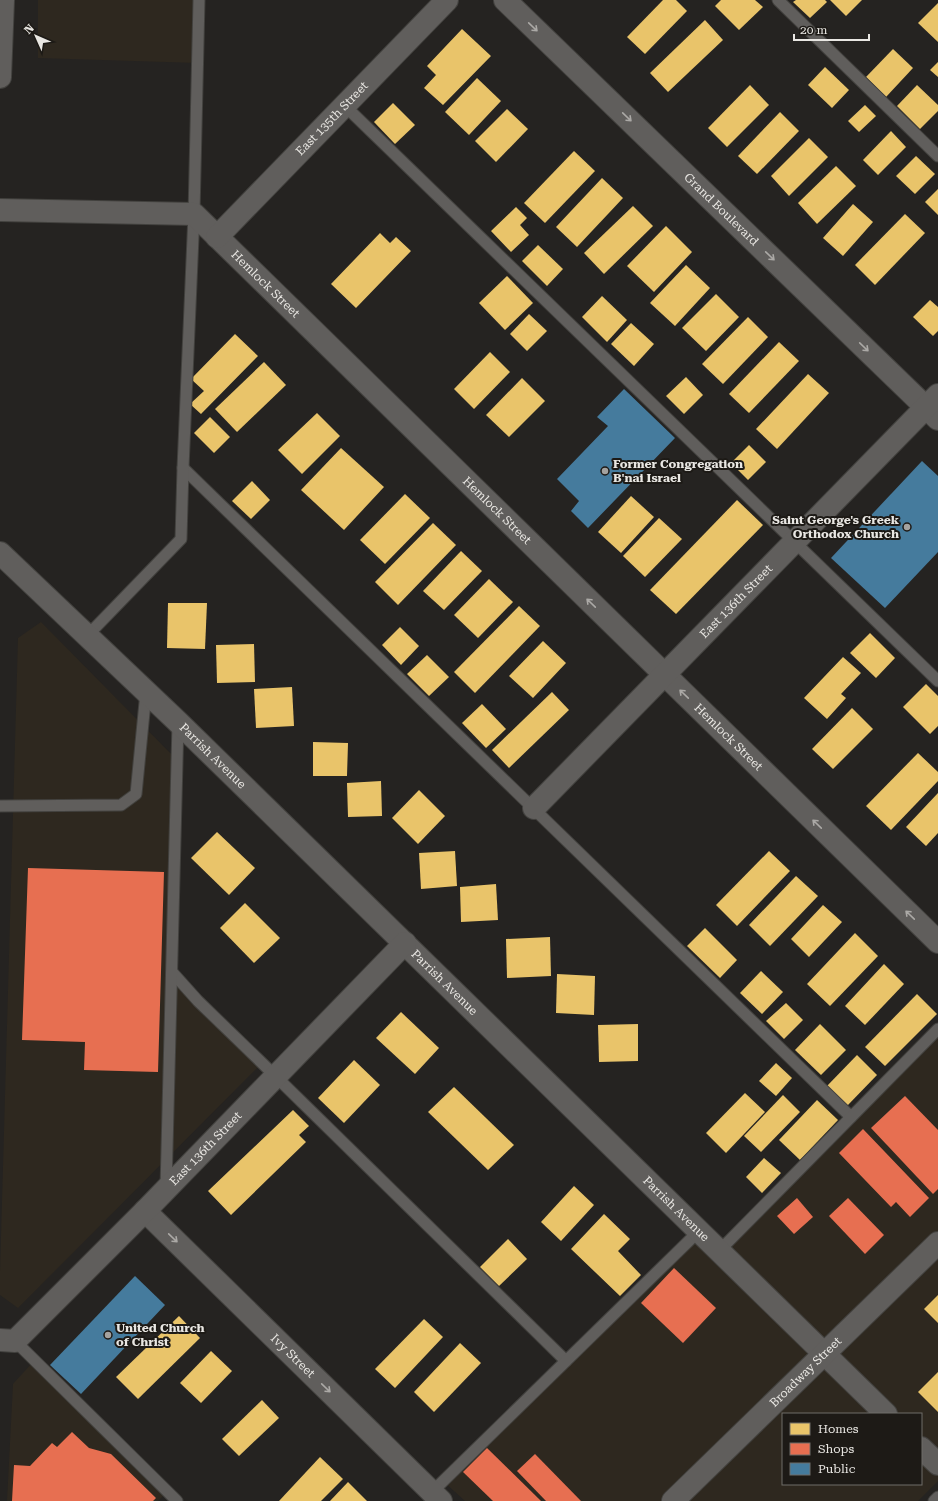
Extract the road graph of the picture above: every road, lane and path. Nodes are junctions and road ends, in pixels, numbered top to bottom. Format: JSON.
{"nodes":[{"id":1,"x":3,"y":0,"type":"edge"},
{"id":2,"x":199,"y":0,"type":"edge"},
{"id":3,"x":447,"y":0,"type":"edge"},
{"id":4,"x":505,"y":0,"type":"edge"},
{"id":5,"x":778,"y":0,"type":"edge"},
{"id":6,"x":0,"y":77,"type":"edge"},
{"id":7,"x":344,"y":106,"type":"junction"},
{"id":8,"x":938,"y":156,"type":"edge"},
{"id":9,"x":0,"y":210,"type":"edge"},
{"id":10,"x":194,"y":214,"type":"junction"},
{"id":11,"x":217,"y":237,"type":"junction"},
{"id":12,"x":934,"y":407,"type":"edge"},
{"id":13,"x":183,"y":468,"type":"junction"},
{"id":14,"x":795,"y":542,"type":"junction"},
{"id":15,"x":0,"y":553,"type":"edge"},
{"id":16,"x":88,"y":635,"type":"junction"},
{"id":17,"x":665,"y":675,"type":"junction"},
{"id":18,"x":938,"y":681,"type":"edge"},
{"id":19,"x":146,"y":692,"type":"junction"},
{"id":20,"x":178,"y":722,"type":"junction"},
{"id":21,"x":0,"y":806,"type":"edge"},
{"id":22,"x":534,"y":808,"type":"junction"},
{"id":23,"x":938,"y":942,"type":"edge"},
{"id":24,"x":405,"y":943,"type":"junction"},
{"id":25,"x":172,"y":972,"type":"junction"},
{"id":26,"x":938,"y":1029,"type":"edge"},
{"id":27,"x":276,"y":1077,"type":"junction"},
{"id":28,"x":851,"y":1117,"type":"junction"},
{"id":29,"x":166,"y":1189,"type":"junction"},
{"id":30,"x":145,"y":1211,"type":"junction"},
{"id":31,"x":699,"y":1231,"type":"junction"},
{"id":32,"x":938,"y":1243,"type":"edge"},
{"id":33,"x":719,"y":1251,"type":"junction"},
{"id":34,"x":7,"y":1341,"type":"edge"},
{"id":35,"x":824,"y":1353,"type":"junction"},
{"id":36,"x":566,"y":1361,"type":"junction"},
{"id":37,"x":885,"y":1413,"type":"edge"},
{"id":38,"x":922,"y":1449,"type":"edge"},
{"id":39,"x":938,"y":1464,"type":"edge"},
{"id":40,"x":437,"y":1497,"type":"edge"},
{"id":41,"x":938,"y":1497,"type":"edge"},
{"id":42,"x":177,"y":1501,"type":"edge"},
{"id":43,"x":673,"y":1501,"type":"edge"},
{"id":44,"x":934,"y":1501,"type":"edge"}],
"edges":[{"from":1,"to":6,"type":"street"},
{"from":2,"to":10,"type":"lane"},
{"from":3,"to":7,"type":"street","name":"East 135th Street"},
{"from":4,"to":12,"type":"street","name":"Grand Boulevard","one_way":true},
{"from":5,"to":8,"type":"lane"},
{"from":7,"to":11,"type":"street","name":"East 135th Street"},
{"from":7,"to":14,"type":"lane"},
{"from":9,"to":10,"type":"street"},
{"from":10,"to":11,"type":"street","name":"Hemlock Street"},
{"from":10,"to":13,"type":"lane"},
{"from":17,"to":11,"type":"street","name":"Hemlock Street","one_way":true},
{"from":12,"to":14,"type":"street","name":"East 136th Street"},
{"from":13,"to":16,"type":"lane"},
{"from":13,"to":22,"type":"lane"},
{"from":14,"to":17,"type":"street","name":"East 136th Street"},
{"from":14,"to":18,"type":"lane"},
{"from":15,"to":16,"type":"street","name":"Parrish Avenue"},
{"from":16,"to":19,"type":"street","name":"Parrish Avenue"},
{"from":17,"to":22,"type":"street","name":"East 136th Street"},
{"from":23,"to":17,"type":"street","name":"Hemlock Street","one_way":true},
{"from":19,"to":20,"type":"street","name":"Parrish Avenue"},
{"from":19,"to":21,"type":"lane"},
{"from":20,"to":24,"type":"street","name":"Parrish Avenue"},
{"from":20,"to":25,"type":"lane"},
{"from":22,"to":28,"type":"lane"},
{"from":24,"to":27,"type":"street","name":"East 136th Street"},
{"from":24,"to":31,"type":"street","name":"Parrish Avenue"},
{"from":25,"to":27,"type":"lane"},
{"from":25,"to":29,"type":"lane"},
{"from":26,"to":28,"type":"lane"},
{"from":27,"to":29,"type":"street","name":"East 136th Street"},
{"from":27,"to":36,"type":"lane"},
{"from":28,"to":33,"type":"lane"},
{"from":29,"to":30,"type":"street","name":"East 136th Street"},
{"from":30,"to":34,"type":"street","name":"East 136th Street"},
{"from":30,"to":40,"type":"street","name":"Ivy Street","one_way":true},
{"from":31,"to":33,"type":"street","name":"Parrish Avenue"},
{"from":31,"to":36,"type":"lane"},
{"from":32,"to":35,"type":"street","name":"Broadway Street"},
{"from":33,"to":35,"type":"street","name":"Parrish Avenue"},
{"from":34,"to":42,"type":"lane"},
{"from":35,"to":37,"type":"street","name":"Parrish Avenue"},
{"from":35,"to":43,"type":"street","name":"Broadway Street"},
{"from":36,"to":40,"type":"lane"},
{"from":38,"to":39,"type":"street"},
{"from":41,"to":44,"type":"lane"}]}
